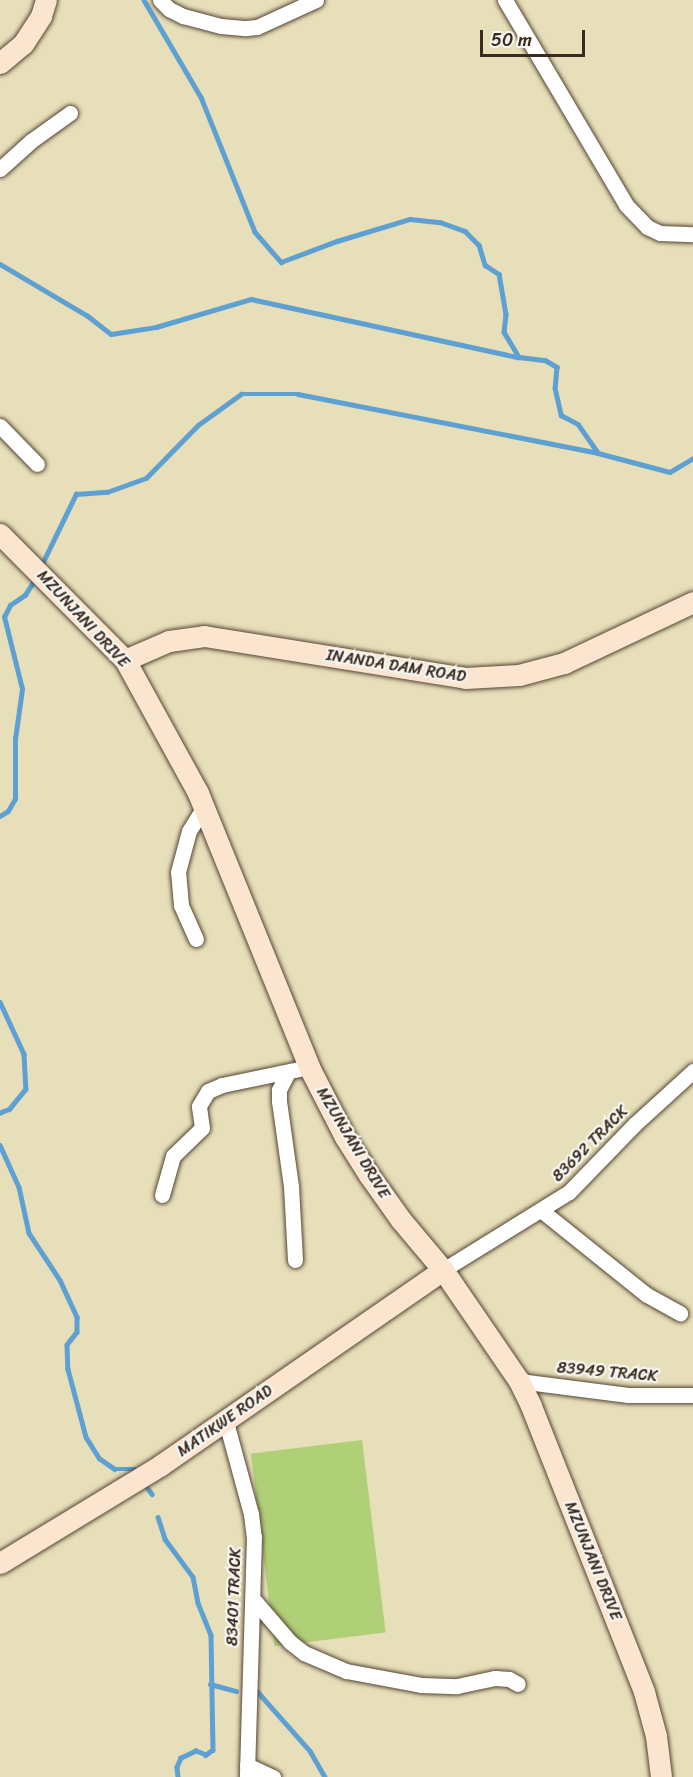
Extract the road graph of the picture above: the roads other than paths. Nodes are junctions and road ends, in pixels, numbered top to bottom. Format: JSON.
{"nodes":[{"id":1,"x":46,"y":0,"type":"edge"},
{"id":2,"x":160,"y":0,"type":"edge"},
{"id":3,"x":316,"y":0,"type":"edge"},
{"id":4,"x":505,"y":0,"type":"edge"},
{"id":5,"x":0,"y":63,"type":"edge"},
{"id":6,"x":70,"y":113,"type":"dead end"},
{"id":7,"x":0,"y":169,"type":"edge"},
{"id":8,"x":693,"y":234,"type":"edge"},
{"id":9,"x":0,"y":426,"type":"edge"},
{"id":10,"x":37,"y":464,"type":"dead end"},
{"id":11,"x":1,"y":535,"type":"edge"},
{"id":12,"x":691,"y":607,"type":"edge"},
{"id":13,"x":125,"y":660,"type":"junction"},
{"id":14,"x":204,"y":807,"type":"junction"},
{"id":15,"x":196,"y":939,"type":"dead end"},
{"id":16,"x":309,"y":1067,"type":"junction"},
{"id":17,"x":693,"y":1071,"type":"edge"},
{"id":18,"x":287,"y":1074,"type":"junction"},
{"id":19,"x":162,"y":1195,"type":"dead end"},
{"id":20,"x":542,"y":1211,"type":"junction"},
{"id":21,"x":294,"y":1260,"type":"dead end"},
{"id":22,"x":443,"y":1270,"type":"junction"},
{"id":23,"x":680,"y":1313,"type":"dead end"},
{"id":24,"x":519,"y":1381,"type":"junction"},
{"id":25,"x":693,"y":1395,"type":"edge"},
{"id":26,"x":226,"y":1422,"type":"junction"},
{"id":27,"x":0,"y":1563,"type":"edge"},
{"id":28,"x":253,"y":1599,"type":"junction"},
{"id":29,"x":518,"y":1684,"type":"dead end"},
{"id":30,"x":247,"y":1771,"type":"edge"},
{"id":31,"x":273,"y":1777,"type":"edge"},
{"id":32,"x":661,"y":1777,"type":"edge"}],
"edges":[{"from":1,"to":5,"type":"main road"},
{"from":2,"to":3,"type":"street"},
{"from":4,"to":8,"type":"street"},
{"from":6,"to":7,"type":"street"},
{"from":9,"to":10,"type":"street"},
{"from":11,"to":13,"type":"main road","name":"MZUNJANI DRIVE"},
{"from":12,"to":13,"type":"main road","name":"INANDA DAM ROAD"},
{"from":13,"to":14,"type":"main road","name":"MZUNJANI DRIVE"},
{"from":14,"to":15,"type":"street"},
{"from":14,"to":16,"type":"main road","name":"MZUNJANI DRIVE"},
{"from":16,"to":18,"type":"street"},
{"from":16,"to":22,"type":"main road","name":"MZUNJANI DRIVE"},
{"from":17,"to":20,"type":"street","name":"83692 TRACK"},
{"from":18,"to":19,"type":"street"},
{"from":18,"to":21,"type":"street"},
{"from":20,"to":22,"type":"street","name":"83692 TRACK"},
{"from":20,"to":23,"type":"street"},
{"from":22,"to":24,"type":"main road","name":"MZUNJANI DRIVE"},
{"from":22,"to":26,"type":"main road","name":"MATIKWE ROAD"},
{"from":24,"to":25,"type":"street","name":"83949 TRACK"},
{"from":24,"to":32,"type":"main road","name":"MZUNJANI DRIVE"},
{"from":26,"to":27,"type":"main road","name":"MATIKWE ROAD"},
{"from":26,"to":28,"type":"street","name":"83401 TRACK"},
{"from":28,"to":29,"type":"street"},
{"from":28,"to":30,"type":"street","name":"83401 TRACK"},
{"from":30,"to":31,"type":"street"}]}
